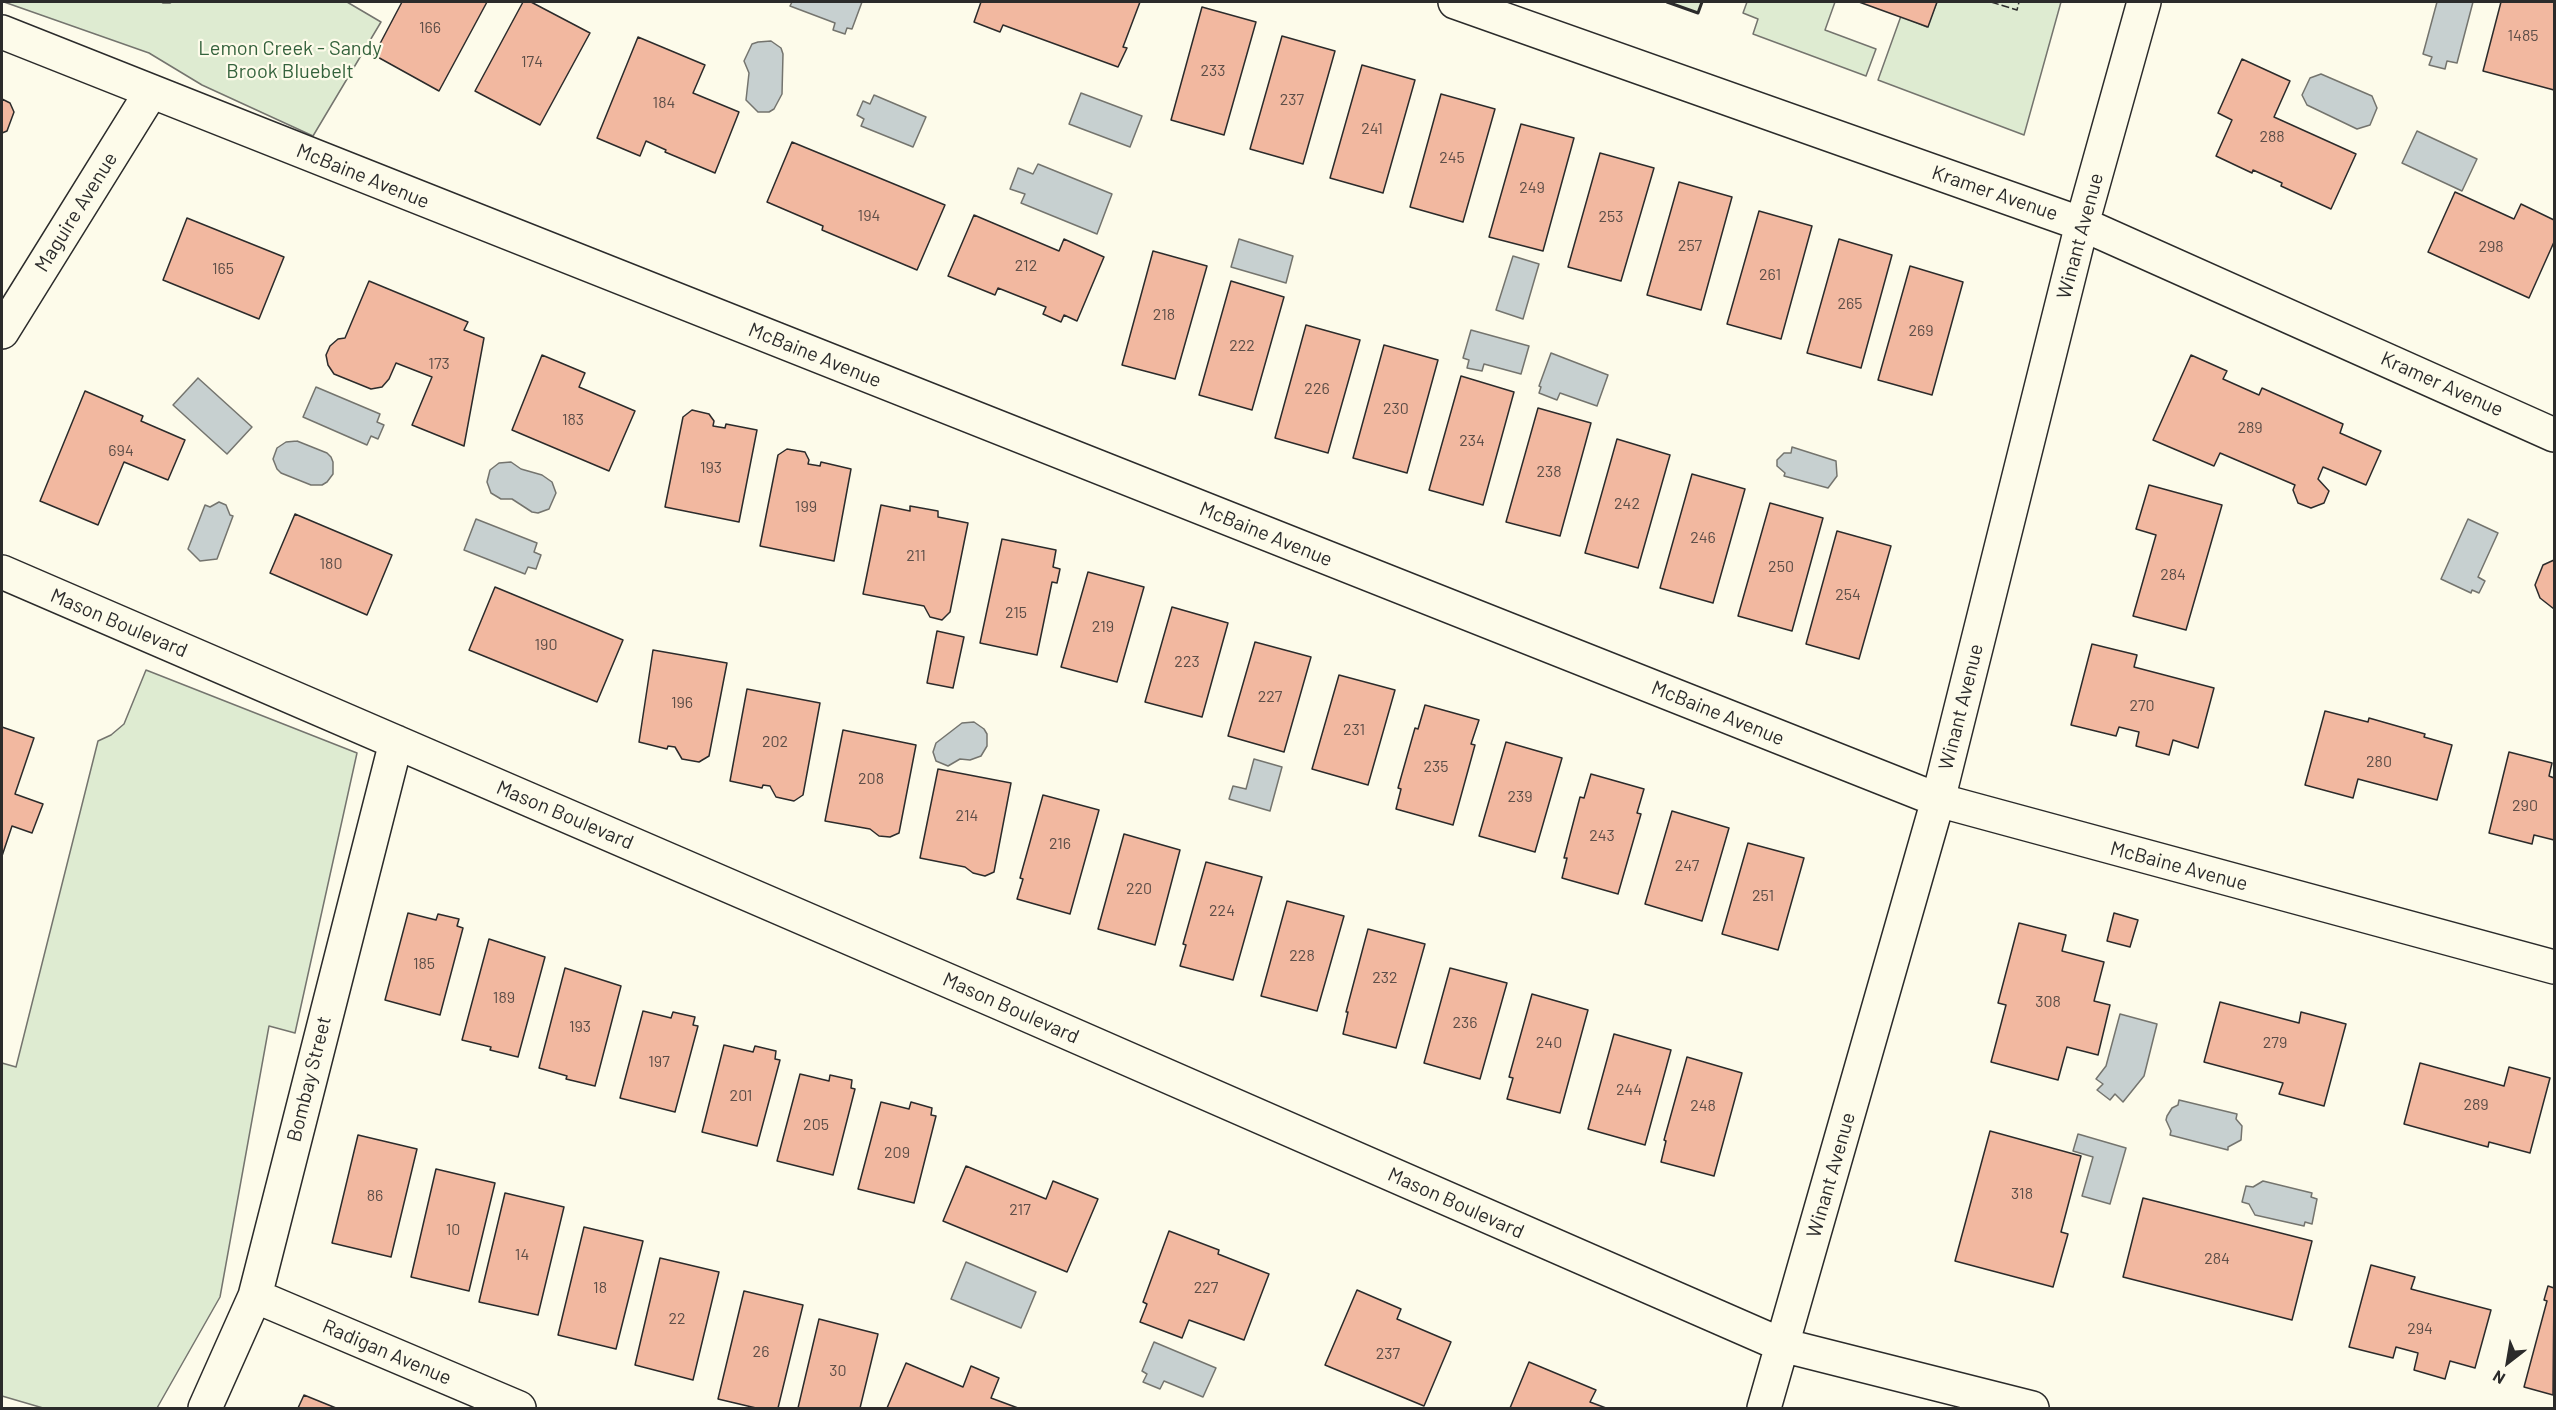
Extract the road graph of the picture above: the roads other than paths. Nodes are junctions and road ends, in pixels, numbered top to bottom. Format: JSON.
{"nodes":[{"id":1,"x":1455,"y":2,"type":"edge"},
{"id":2,"x":2144,"y":2,"type":"edge"},
{"id":3,"x":2,"y":32,"type":"edge"},
{"id":4,"x":151,"y":92,"type":"junction"},
{"id":5,"x":2082,"y":224,"type":"junction"},
{"id":6,"x":2,"y":332,"type":"edge"},
{"id":7,"x":2554,"y":435,"type":"edge"},
{"id":8,"x":2,"y":572,"type":"edge"},
{"id":9,"x":396,"y":742,"type":"junction"},
{"id":10,"x":1938,"y":800,"type":"junction"},
{"id":11,"x":2554,"y":967,"type":"edge"},
{"id":12,"x":255,"y":1296,"type":"junction"},
{"id":13,"x":1782,"y":1345,"type":"junction"},
{"id":14,"x":205,"y":1408,"type":"edge"},
{"id":15,"x":519,"y":1408,"type":"edge"},
{"id":16,"x":1764,"y":1408,"type":"edge"},
{"id":17,"x":2032,"y":1408,"type":"edge"}],
"edges":[{"from":1,"to":5,"type":"street","name":"Kramer Avenue"},
{"from":2,"to":5,"type":"street","name":"Winant Avenue"},
{"from":3,"to":4,"type":"street","name":"McBaine Avenue"},
{"from":4,"to":6,"type":"street","name":"Maguire Avenue"},
{"from":4,"to":10,"type":"street","name":"McBaine Avenue"},
{"from":5,"to":7,"type":"street","name":"Kramer Avenue"},
{"from":5,"to":10,"type":"street","name":"Winant Avenue"},
{"from":8,"to":9,"type":"street","name":"Mason Boulevard"},
{"from":9,"to":12,"type":"street","name":"Bombay Street"},
{"from":9,"to":13,"type":"street","name":"Mason Boulevard"},
{"from":10,"to":11,"type":"street","name":"McBaine Avenue"},
{"from":10,"to":13,"type":"street","name":"Winant Avenue"},
{"from":12,"to":14,"type":"street","name":"Bombay Street"},
{"from":12,"to":15,"type":"street","name":"Radigan Avenue"},
{"from":13,"to":16,"type":"street","name":"Winant Avenue"},
{"from":13,"to":17,"type":"street","name":"Mason Boulevard"}]}
